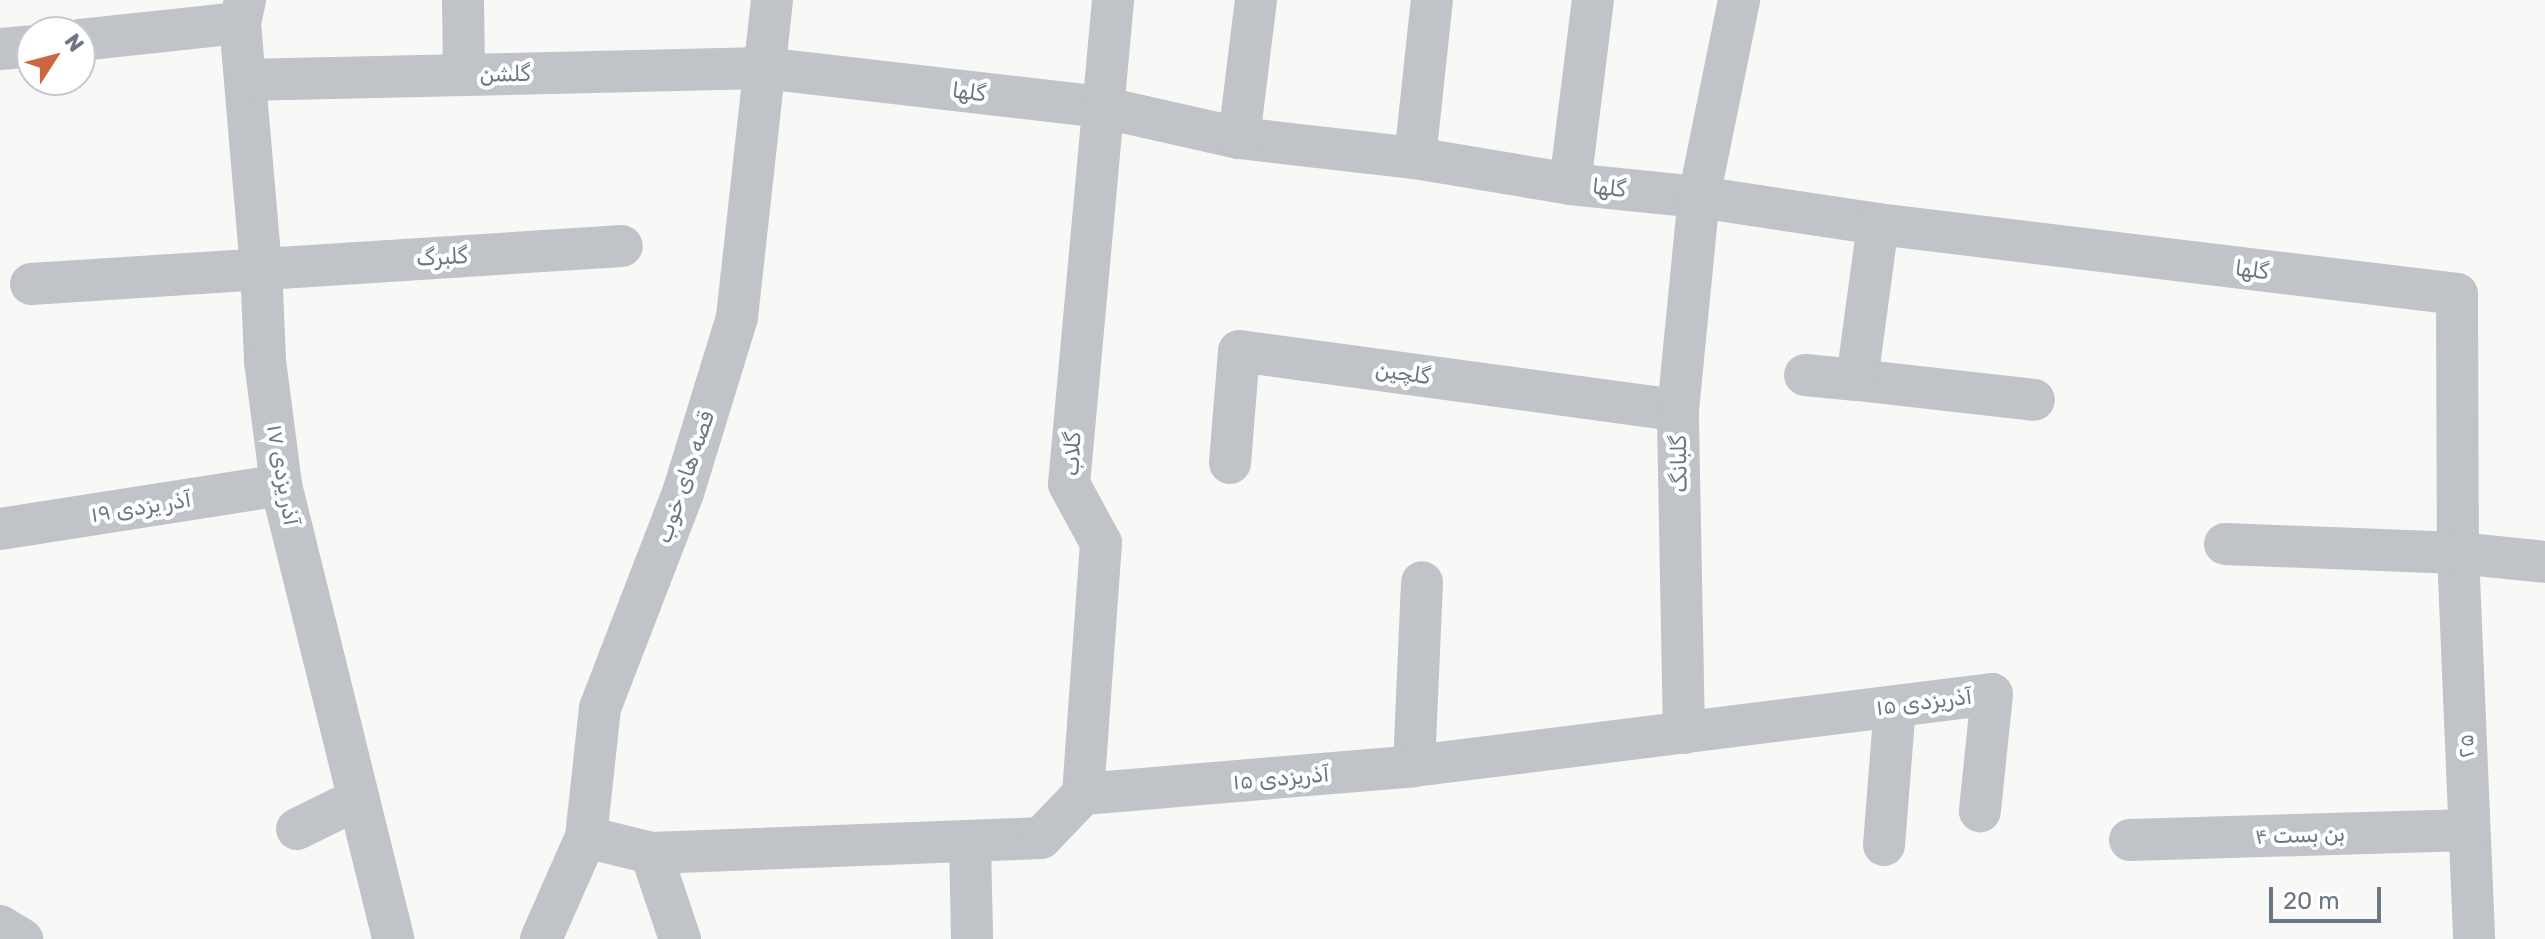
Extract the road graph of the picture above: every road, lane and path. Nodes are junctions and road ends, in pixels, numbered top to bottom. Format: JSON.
{"nodes":[{"id":1,"x":463,"y":0,"type":"edge"},
{"id":2,"x":772,"y":0,"type":"edge"},
{"id":3,"x":1113,"y":0,"type":"edge"},
{"id":4,"x":1256,"y":0,"type":"edge"},
{"id":5,"x":1432,"y":0,"type":"edge"},
{"id":6,"x":1593,"y":0,"type":"edge"},
{"id":7,"x":1739,"y":0,"type":"edge"},
{"id":8,"x":242,"y":12,"type":"edge"},
{"id":9,"x":0,"y":37,"type":"edge"},
{"id":10,"x":96,"y":37,"type":"edge"},
{"id":11,"x":0,"y":49,"type":"edge"},
{"id":12,"x":764,"y":68,"type":"junction"},
{"id":13,"x":464,"y":75,"type":"junction"},
{"id":14,"x":245,"y":80,"type":"junction"},
{"id":15,"x":1101,"y":107,"type":"junction"},
{"id":16,"x":1239,"y":138,"type":"junction"},
{"id":17,"x":1415,"y":158,"type":"junction"},
{"id":18,"x":1570,"y":184,"type":"junction"},
{"id":19,"x":1699,"y":197,"type":"junction"},
{"id":20,"x":1878,"y":224,"type":"junction"},
{"id":21,"x":622,"y":246,"type":"dead end"},
{"id":22,"x":261,"y":268,"type":"junction"},
{"id":23,"x":31,"y":284,"type":"dead end"},
{"id":24,"x":2457,"y":294,"type":"joint"},
{"id":25,"x":1805,"y":375,"type":"dead end"},
{"id":26,"x":1857,"y":380,"type":"junction"},
{"id":27,"x":2034,"y":400,"type":"dead end"},
{"id":28,"x":1678,"y":410,"type":"junction"},
{"id":29,"x":1230,"y":463,"type":"dead end"},
{"id":30,"x":281,"y":485,"type":"junction"},
{"id":31,"x":0,"y":529,"type":"edge"},
{"id":32,"x":2225,"y":544,"type":"dead end"},
{"id":33,"x":2458,"y":553,"type":"junction"},
{"id":34,"x":2545,"y":562,"type":"edge"},
{"id":35,"x":1422,"y":582,"type":"dead end"},
{"id":36,"x":1895,"y":706,"type":"junction"},
{"id":37,"x":1684,"y":733,"type":"junction"},
{"id":38,"x":1414,"y":766,"type":"junction"},
{"id":39,"x":1083,"y":794,"type":"junction"},
{"id":40,"x":358,"y":799,"type":"junction"},
{"id":41,"x":1980,"y":811,"type":"dead end"},
{"id":42,"x":297,"y":829,"type":"dead end"},
{"id":43,"x":2469,"y":830,"type":"junction"},
{"id":44,"x":586,"y":837,"type":"junction"},
{"id":45,"x":2130,"y":840,"type":"dead end"},
{"id":46,"x":970,"y":841,"type":"junction"},
{"id":47,"x":1884,"y":845,"type":"dead end"},
{"id":48,"x":651,"y":853,"type":"junction"},
{"id":49,"x":0,"y":926,"type":"edge"},
{"id":50,"x":22,"y":939,"type":"edge"},
{"id":51,"x":393,"y":939,"type":"edge"},
{"id":52,"x":541,"y":939,"type":"edge"},
{"id":53,"x":680,"y":939,"type":"edge"},
{"id":54,"x":972,"y":939,"type":"edge"},
{"id":55,"x":2474,"y":939,"type":"edge"}],
"edges":[{"from":1,"to":13,"type":"street"},
{"from":2,"to":12,"type":"street","name":"قصه های خوب"},
{"from":3,"to":15,"type":"street","name":"گلاب"},
{"from":4,"to":16,"type":"street"},
{"from":5,"to":17,"type":"street"},
{"from":6,"to":18,"type":"street"},
{"from":7,"to":19,"type":"street","name":"گلبانگ"},
{"from":8,"to":10,"type":"street"},
{"from":8,"to":14,"type":"street","name":"آذر یزدی ۱۷"},
{"from":9,"to":11,"type":"street"},
{"from":12,"to":13,"type":"street","name":"گلشن"},
{"from":12,"to":15,"type":"street","name":"گلها"},
{"from":12,"to":44,"type":"street","name":"قصه های خوب"},
{"from":13,"to":14,"type":"street","name":"گلشن"},
{"from":14,"to":22,"type":"street","name":"آذر یزدی ۱۷"},
{"from":15,"to":16,"type":"street","name":"گلها"},
{"from":15,"to":39,"type":"street","name":"گلاب"},
{"from":16,"to":17,"type":"street","name":"گلها"},
{"from":17,"to":18,"type":"street","name":"گلها"},
{"from":18,"to":19,"type":"street","name":"گلها"},
{"from":19,"to":20,"type":"street","name":"گلها"},
{"from":19,"to":28,"type":"street","name":"گلبانگ"},
{"from":20,"to":24,"type":"street","name":"گلها"},
{"from":20,"to":26,"type":"street"},
{"from":21,"to":22,"type":"street","name":"گلبرگ"},
{"from":22,"to":23,"type":"street","name":"گلبرگ"},
{"from":22,"to":30,"type":"street","name":"آذر یزدی ۱۷"},
{"from":24,"to":33,"type":"street","name":"۲۵"},
{"from":25,"to":26,"type":"street"},
{"from":26,"to":27,"type":"street"},
{"from":28,"to":29,"type":"street","name":"گلچین"},
{"from":28,"to":37,"type":"street","name":"گلبانگ"},
{"from":30,"to":31,"type":"street","name":"آذر یزدی ۱۹"},
{"from":30,"to":40,"type":"street","name":"آذر یزدی ۱۷"},
{"from":32,"to":33,"type":"street"},
{"from":33,"to":34,"type":"street"},
{"from":33,"to":43,"type":"street","name":"۲۵"},
{"from":35,"to":38,"type":"street"},
{"from":36,"to":37,"type":"street","name":"۱۵ آذریزدی"},
{"from":36,"to":41,"type":"street","name":"۱۵ آذریزدی"},
{"from":36,"to":47,"type":"street"},
{"from":37,"to":38,"type":"street","name":"۱۵ آذریزدی"},
{"from":38,"to":39,"type":"street","name":"۱۵ آذریزدی"},
{"from":39,"to":46,"type":"street"},
{"from":40,"to":42,"type":"street"},
{"from":40,"to":51,"type":"street","name":"آذر یزدی ۱۷"},
{"from":43,"to":45,"type":"street","name":"بن بست ۴"},
{"from":43,"to":55,"type":"street","name":"۲۵"},
{"from":44,"to":48,"type":"street"},
{"from":44,"to":52,"type":"street","name":"قصه های خوب"},
{"from":46,"to":48,"type":"street"},
{"from":46,"to":54,"type":"street"},
{"from":48,"to":53,"type":"street"},
{"from":49,"to":50,"type":"street"}]}
